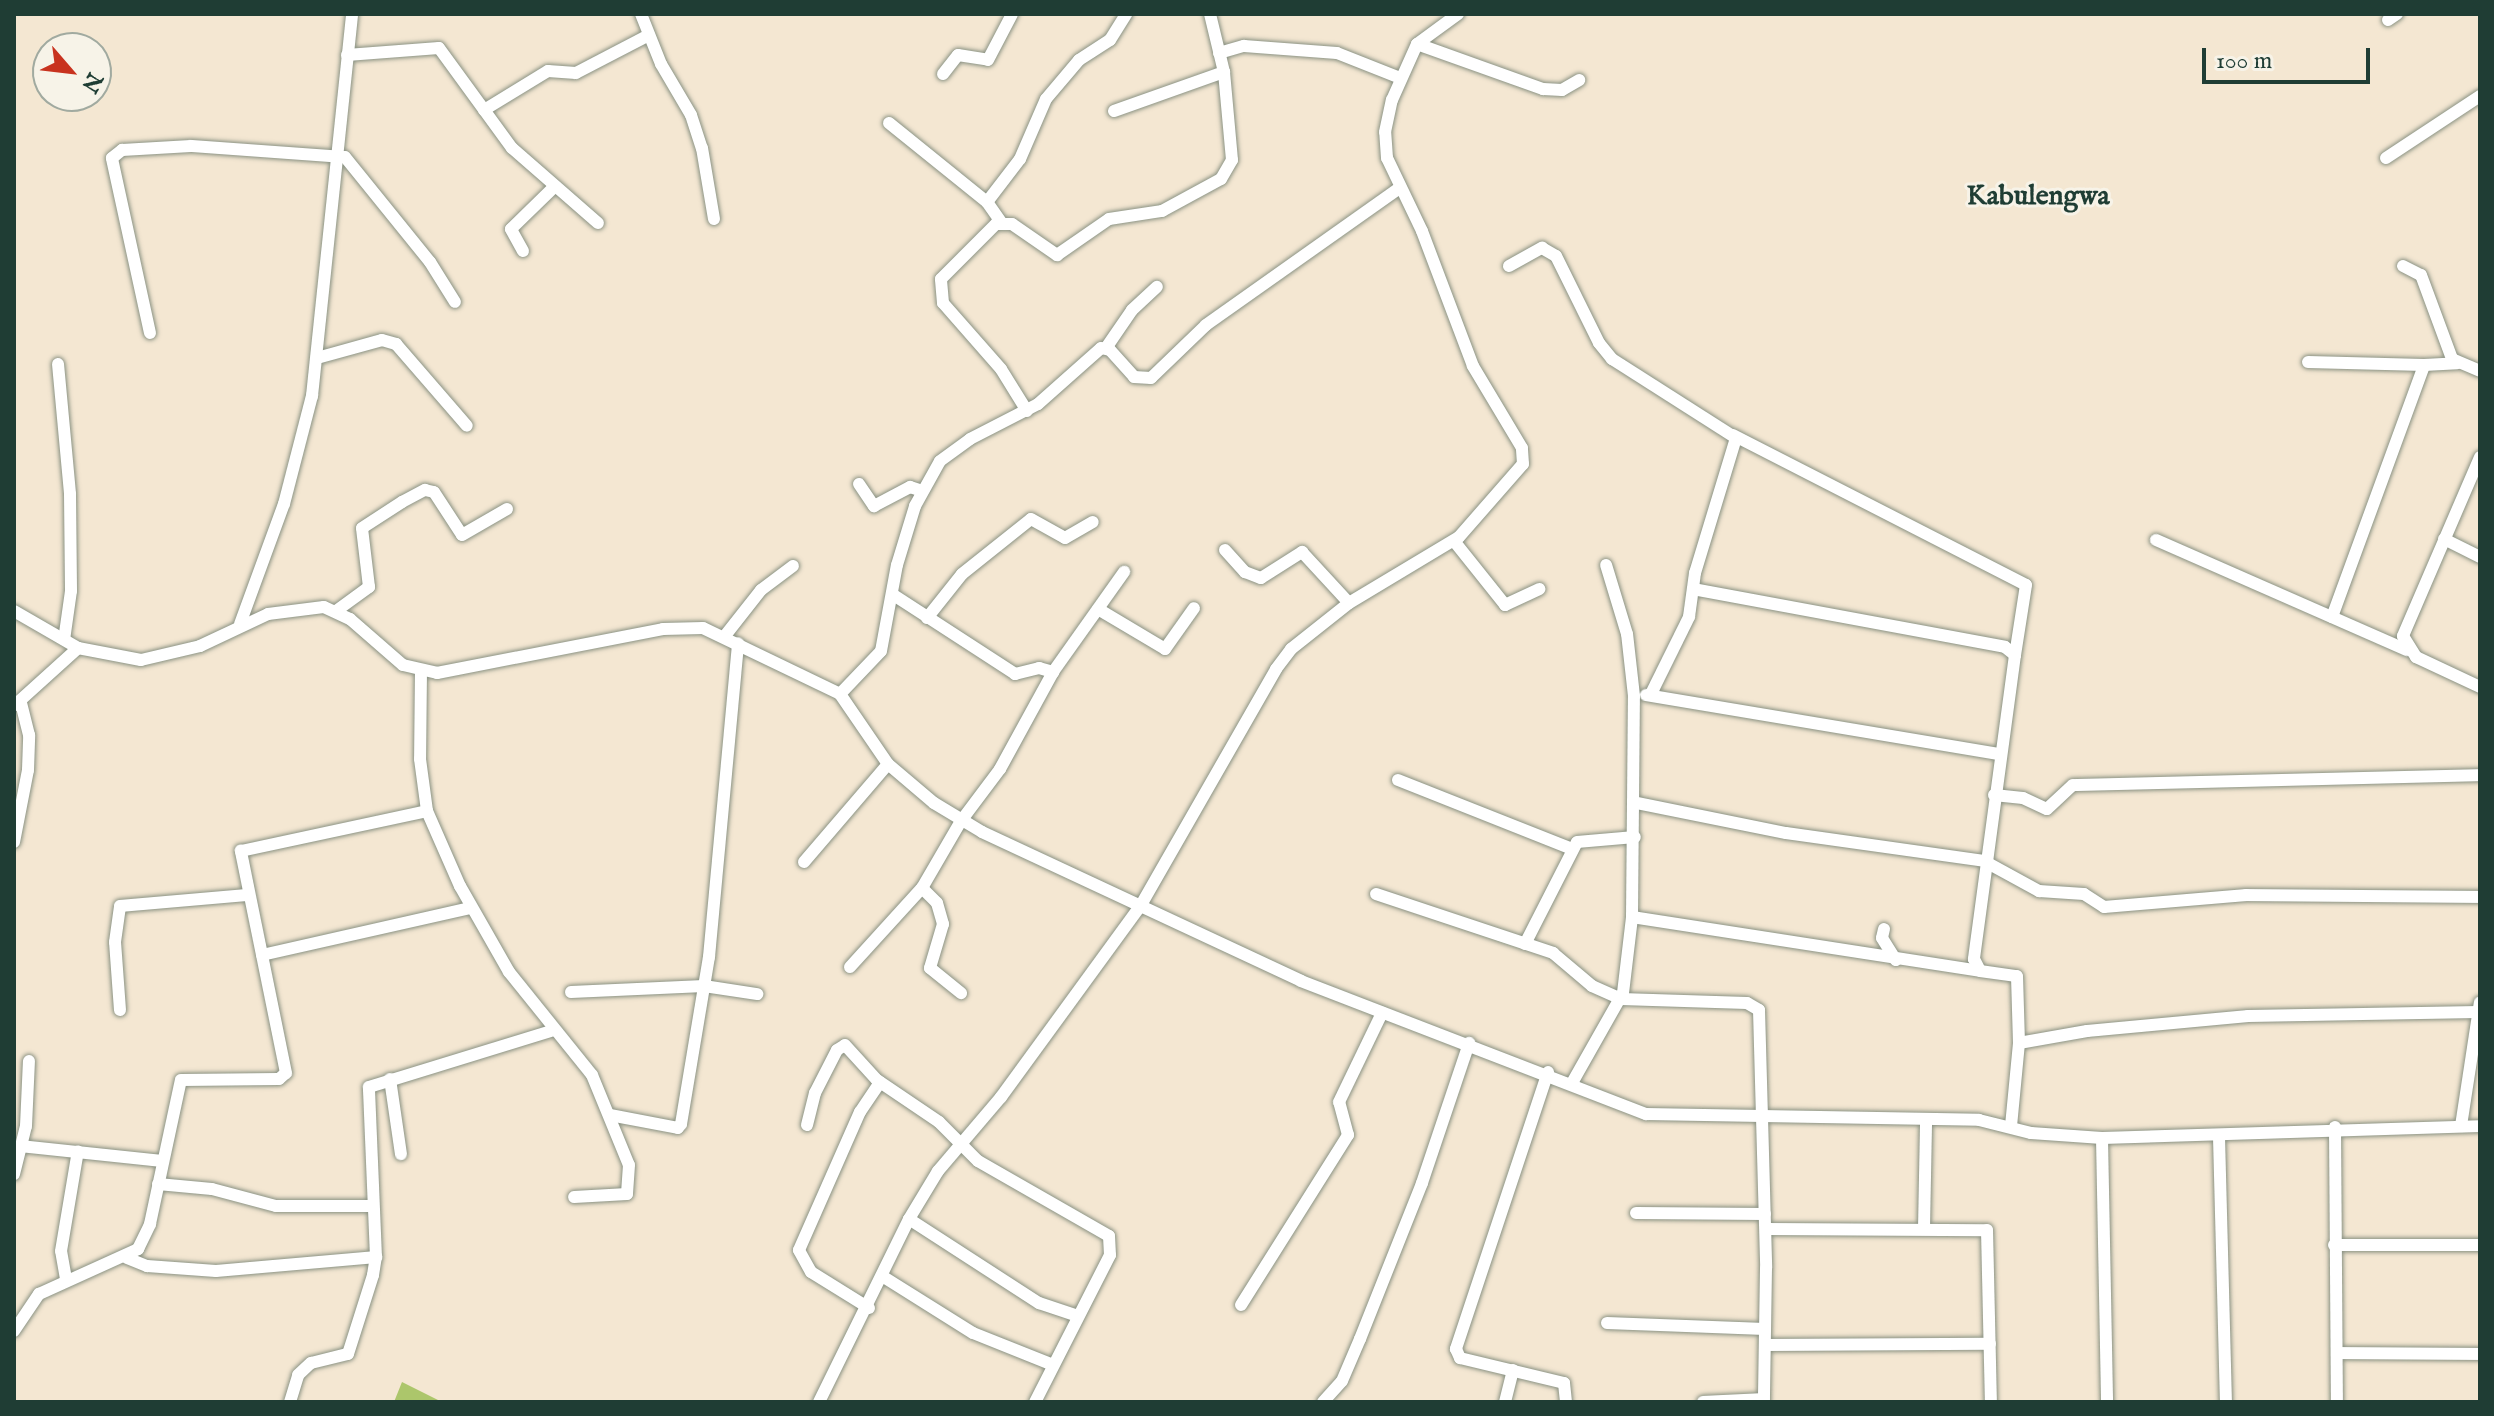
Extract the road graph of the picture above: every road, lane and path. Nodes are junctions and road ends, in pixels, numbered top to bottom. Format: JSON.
{"nodes":[{"id":1,"x":352,"y":14,"type":"edge"},
{"id":2,"x":641,"y":14,"type":"edge"},
{"id":3,"x":1012,"y":14,"type":"edge"},
{"id":4,"x":1126,"y":14,"type":"edge"},
{"id":5,"x":1210,"y":14,"type":"edge"},
{"id":6,"x":1458,"y":14,"type":"edge"},
{"id":7,"x":649,"y":35,"type":"junction"},
{"id":8,"x":1417,"y":44,"type":"junction"},
{"id":9,"x":1219,"y":53,"type":"junction"},
{"id":10,"x":347,"y":55,"type":"junction"},
{"id":11,"x":1224,"y":72,"type":"junction"},
{"id":12,"x":943,"y":74,"type":"dead end"},
{"id":13,"x":1400,"y":78,"type":"junction"},
{"id":14,"x":1579,"y":80,"type":"dead end"},
{"id":15,"x":2480,"y":96,"type":"edge"},
{"id":16,"x":484,"y":110,"type":"junction"},
{"id":17,"x":1114,"y":111,"type":"dead end"},
{"id":18,"x":889,"y":123,"type":"dead end"},
{"id":19,"x":336,"y":155,"type":"junction"},
{"id":20,"x":2386,"y":158,"type":"dead end"},
{"id":21,"x":554,"y":187,"type":"junction"},
{"id":22,"x":1398,"y":189,"type":"junction"},
{"id":23,"x":987,"y":202,"type":"junction"},
{"id":24,"x":714,"y":219,"type":"dead end"},
{"id":25,"x":1001,"y":222,"type":"junction"},
{"id":26,"x":598,"y":223,"type":"dead end"},
{"id":27,"x":523,"y":251,"type":"dead end"},
{"id":28,"x":1509,"y":266,"type":"dead end"},
{"id":29,"x":2403,"y":266,"type":"dead end"},
{"id":30,"x":1157,"y":287,"type":"dead end"},
{"id":31,"x":455,"y":302,"type":"dead end"},
{"id":32,"x":150,"y":333,"type":"dead end"},
{"id":33,"x":1106,"y":348,"type":"junction"},
{"id":34,"x":317,"y":358,"type":"junction"},
{"id":35,"x":2308,"y":362,"type":"dead end"},
{"id":36,"x":2457,"y":363,"type":"junction"},
{"id":37,"x":58,"y":364,"type":"dead end"},
{"id":38,"x":2424,"y":365,"type":"junction"},
{"id":39,"x":2480,"y":371,"type":"edge"},
{"id":40,"x":1027,"y":411,"type":"junction"},
{"id":41,"x":467,"y":426,"type":"dead end"},
{"id":42,"x":1733,"y":435,"type":"junction"},
{"id":43,"x":2480,"y":457,"type":"edge"},
{"id":44,"x":859,"y":484,"type":"dead end"},
{"id":45,"x":922,"y":491,"type":"junction"},
{"id":46,"x":507,"y":509,"type":"dead end"},
{"id":47,"x":1093,"y":522,"type":"dead end"},
{"id":48,"x":2444,"y":539,"type":"junction"},
{"id":49,"x":2156,"y":540,"type":"dead end"},
{"id":50,"x":1454,"y":541,"type":"junction"},
{"id":51,"x":1225,"y":550,"type":"dead end"},
{"id":52,"x":2480,"y":557,"type":"edge"},
{"id":53,"x":1606,"y":565,"type":"dead end"},
{"id":54,"x":793,"y":566,"type":"dead end"},
{"id":55,"x":1124,"y":572,"type":"dead end"},
{"id":56,"x":1539,"y":589,"type":"dead end"},
{"id":57,"x":1693,"y":589,"type":"junction"},
{"id":58,"x":892,"y":594,"type":"junction"},
{"id":59,"x":1349,"y":603,"type":"junction"},
{"id":60,"x":1194,"y":608,"type":"dead end"},
{"id":61,"x":1098,"y":609,"type":"junction"},
{"id":62,"x":14,"y":611,"type":"edge"},
{"id":63,"x":336,"y":611,"type":"junction"},
{"id":64,"x":2332,"y":617,"type":"junction"},
{"id":65,"x":927,"y":618,"type":"junction"},
{"id":66,"x":240,"y":624,"type":"junction"},
{"id":67,"x":724,"y":637,"type":"junction"},
{"id":68,"x":64,"y":640,"type":"junction"},
{"id":69,"x":738,"y":643,"type":"junction"},
{"id":70,"x":78,"y":648,"type":"junction"},
{"id":71,"x":2407,"y":650,"type":"junction"},
{"id":72,"x":2015,"y":655,"type":"junction"},
{"id":73,"x":421,"y":670,"type":"junction"},
{"id":74,"x":1053,"y":672,"type":"junction"},
{"id":75,"x":2480,"y":687,"type":"edge"},
{"id":76,"x":840,"y":694,"type":"junction"},
{"id":77,"x":1651,"y":694,"type":"junction"},
{"id":78,"x":1634,"y":696,"type":"junction"},
{"id":79,"x":17,"y":704,"type":"edge"},
{"id":80,"x":1997,"y":754,"type":"junction"},
{"id":81,"x":888,"y":764,"type":"junction"},
{"id":82,"x":2480,"y":775,"type":"edge"},
{"id":83,"x":1398,"y":780,"type":"dead end"},
{"id":84,"x":1994,"y":795,"type":"junction"},
{"id":85,"x":1637,"y":803,"type":"junction"},
{"id":86,"x":427,"y":811,"type":"junction"},
{"id":87,"x":961,"y":821,"type":"junction"},
{"id":88,"x":1635,"y":837,"type":"junction"},
{"id":89,"x":14,"y":842,"type":"edge"},
{"id":90,"x":1572,"y":849,"type":"junction"},
{"id":91,"x":1984,"y":861,"type":"junction"},
{"id":92,"x":804,"y":862,"type":"dead end"},
{"id":93,"x":922,"y":888,"type":"junction"},
{"id":94,"x":1376,"y":894,"type":"dead end"},
{"id":95,"x":247,"y":895,"type":"junction"},
{"id":96,"x":2480,"y":897,"type":"edge"},
{"id":97,"x":1141,"y":905,"type":"junction"},
{"id":98,"x":471,"y":908,"type":"junction"},
{"id":99,"x":1632,"y":917,"type":"junction"},
{"id":100,"x":1884,"y":929,"type":"dead end"},
{"id":101,"x":1525,"y":944,"type":"junction"},
{"id":102,"x":262,"y":955,"type":"junction"},
{"id":103,"x":1896,"y":960,"type":"junction"},
{"id":104,"x":850,"y":967,"type":"dead end"},
{"id":105,"x":1980,"y":971,"type":"junction"},
{"id":106,"x":704,"y":986,"type":"junction"},
{"id":107,"x":571,"y":992,"type":"dead end"},
{"id":108,"x":961,"y":993,"type":"dead end"},
{"id":109,"x":757,"y":994,"type":"dead end"},
{"id":110,"x":1621,"y":999,"type":"junction"},
{"id":111,"x":2479,"y":1007,"type":"edge"},
{"id":112,"x":120,"y":1010,"type":"dead end"},
{"id":113,"x":1382,"y":1013,"type":"junction"},
{"id":114,"x":551,"y":1031,"type":"junction"},
{"id":115,"x":1469,"y":1043,"type":"junction"},
{"id":116,"x":2019,"y":1043,"type":"junction"},
{"id":117,"x":29,"y":1061,"type":"dead end"},
{"id":118,"x":1548,"y":1072,"type":"junction"},
{"id":119,"x":390,"y":1079,"type":"junction"},
{"id":120,"x":880,"y":1082,"type":"junction"},
{"id":121,"x":1572,"y":1083,"type":"junction"},
{"id":122,"x":610,"y":1115,"type":"junction"},
{"id":123,"x":1763,"y":1117,"type":"junction"},
{"id":124,"x":1926,"y":1122,"type":"junction"},
{"id":125,"x":807,"y":1125,"type":"dead end"},
{"id":126,"x":2011,"y":1126,"type":"junction"},
{"id":127,"x":2461,"y":1126,"type":"junction"},
{"id":128,"x":2480,"y":1126,"type":"edge"},
{"id":129,"x":2335,"y":1127,"type":"junction"},
{"id":130,"x":2219,"y":1137,"type":"junction"},
{"id":131,"x":2102,"y":1138,"type":"junction"},
{"id":132,"x":961,"y":1144,"type":"junction"},
{"id":133,"x":20,"y":1146,"type":"junction"},
{"id":134,"x":78,"y":1151,"type":"junction"},
{"id":135,"x":401,"y":1154,"type":"dead end"},
{"id":136,"x":162,"y":1161,"type":"junction"},
{"id":137,"x":14,"y":1174,"type":"edge"},
{"id":138,"x":158,"y":1184,"type":"junction"},
{"id":139,"x":574,"y":1197,"type":"dead end"},
{"id":140,"x":371,"y":1206,"type":"junction"},
{"id":141,"x":1636,"y":1213,"type":"dead end"},
{"id":142,"x":1765,"y":1214,"type":"junction"},
{"id":143,"x":909,"y":1219,"type":"junction"},
{"id":144,"x":1766,"y":1229,"type":"junction"},
{"id":145,"x":1924,"y":1229,"type":"junction"},
{"id":146,"x":2334,"y":1245,"type":"junction"},
{"id":147,"x":2480,"y":1245,"type":"edge"},
{"id":148,"x":376,"y":1257,"type":"junction"},
{"id":149,"x":127,"y":1258,"type":"junction"},
{"id":150,"x":882,"y":1276,"type":"junction"},
{"id":151,"x":66,"y":1279,"type":"junction"},
{"id":152,"x":1241,"y":1305,"type":"dead end"},
{"id":153,"x":869,"y":1308,"type":"junction"},
{"id":154,"x":1078,"y":1316,"type":"junction"},
{"id":155,"x":1607,"y":1323,"type":"dead end"},
{"id":156,"x":1765,"y":1329,"type":"junction"},
{"id":157,"x":14,"y":1331,"type":"edge"},
{"id":158,"x":1990,"y":1344,"type":"junction"},
{"id":159,"x":1765,"y":1345,"type":"junction"},
{"id":160,"x":2337,"y":1353,"type":"junction"},
{"id":161,"x":2480,"y":1354,"type":"edge"},
{"id":162,"x":1053,"y":1365,"type":"junction"},
{"id":163,"x":1513,"y":1370,"type":"junction"},
{"id":164,"x":1764,"y":1400,"type":"edge"},
{"id":165,"x":290,"y":1402,"type":"edge"},
{"id":166,"x":819,"y":1402,"type":"edge"},
{"id":167,"x":1035,"y":1402,"type":"edge"},
{"id":168,"x":1323,"y":1402,"type":"edge"},
{"id":169,"x":1505,"y":1402,"type":"edge"},
{"id":170,"x":1566,"y":1402,"type":"edge"},
{"id":171,"x":1703,"y":1402,"type":"edge"},
{"id":172,"x":1991,"y":1402,"type":"edge"},
{"id":173,"x":2107,"y":1402,"type":"edge"},
{"id":174,"x":2226,"y":1402,"type":"edge"},
{"id":175,"x":2337,"y":1402,"type":"edge"}],
"edges":[{"from":1,"to":10,"type":"street"},
{"from":2,"to":7,"type":"street"},
{"from":3,"to":12,"type":"street"},
{"from":4,"to":23,"type":"street"},
{"from":5,"to":9,"type":"street"},
{"from":6,"to":8,"type":"street"},
{"from":7,"to":16,"type":"street"},
{"from":7,"to":24,"type":"street"},
{"from":8,"to":13,"type":"street"},
{"from":8,"to":14,"type":"street"},
{"from":9,"to":11,"type":"street"},
{"from":9,"to":13,"type":"street"},
{"from":10,"to":16,"type":"street"},
{"from":10,"to":19,"type":"street"},
{"from":11,"to":17,"type":"street"},
{"from":11,"to":25,"type":"street"},
{"from":13,"to":22,"type":"street"},
{"from":15,"to":20,"type":"street"},
{"from":16,"to":21,"type":"street"},
{"from":18,"to":23,"type":"street"},
{"from":19,"to":31,"type":"street"},
{"from":19,"to":32,"type":"street"},
{"from":19,"to":34,"type":"street"},
{"from":21,"to":26,"type":"street"},
{"from":21,"to":27,"type":"street"},
{"from":22,"to":33,"type":"street"},
{"from":22,"to":50,"type":"street"},
{"from":23,"to":25,"type":"street"},
{"from":25,"to":40,"type":"street"},
{"from":28,"to":42,"type":"street"},
{"from":29,"to":36,"type":"street"},
{"from":30,"to":33,"type":"street"},
{"from":33,"to":40,"type":"street"},
{"from":34,"to":41,"type":"street"},
{"from":34,"to":66,"type":"street"},
{"from":35,"to":38,"type":"street"},
{"from":36,"to":38,"type":"street"},
{"from":36,"to":39,"type":"street"},
{"from":37,"to":68,"type":"street"},
{"from":38,"to":64,"type":"street"},
{"from":40,"to":45,"type":"street"},
{"from":42,"to":57,"type":"street"},
{"from":42,"to":72,"type":"street"},
{"from":43,"to":48,"type":"street"},
{"from":44,"to":45,"type":"street"},
{"from":45,"to":58,"type":"street"},
{"from":46,"to":63,"type":"street"},
{"from":47,"to":65,"type":"street"},
{"from":48,"to":52,"type":"street"},
{"from":48,"to":71,"type":"street"},
{"from":49,"to":64,"type":"street"},
{"from":50,"to":56,"type":"street"},
{"from":50,"to":59,"type":"street"},
{"from":51,"to":59,"type":"street"},
{"from":53,"to":78,"type":"street"},
{"from":54,"to":67,"type":"street"},
{"from":55,"to":61,"type":"street"},
{"from":57,"to":72,"type":"street"},
{"from":57,"to":77,"type":"street"},
{"from":58,"to":65,"type":"street"},
{"from":58,"to":76,"type":"street"},
{"from":59,"to":97,"type":"street"},
{"from":60,"to":61,"type":"street"},
{"from":61,"to":74,"type":"street"},
{"from":62,"to":68,"type":"street"},
{"from":63,"to":66,"type":"street"},
{"from":63,"to":73,"type":"street"},
{"from":64,"to":71,"type":"street"},
{"from":65,"to":74,"type":"street"},
{"from":66,"to":70,"type":"street"},
{"from":67,"to":69,"type":"street"},
{"from":67,"to":73,"type":"street"},
{"from":68,"to":70,"type":"street"},
{"from":69,"to":76,"type":"street"},
{"from":69,"to":106,"type":"street"},
{"from":70,"to":79,"type":"street"},
{"from":71,"to":75,"type":"street"},
{"from":72,"to":80,"type":"street"},
{"from":73,"to":86,"type":"street"},
{"from":74,"to":87,"type":"street"},
{"from":76,"to":81,"type":"street"},
{"from":77,"to":78,"type":"street"},
{"from":77,"to":80,"type":"street"},
{"from":78,"to":85,"type":"street"},
{"from":79,"to":89,"type":"street"},
{"from":80,"to":84,"type":"street"},
{"from":81,"to":87,"type":"street"},
{"from":81,"to":92,"type":"street"},
{"from":82,"to":84,"type":"street"},
{"from":83,"to":90,"type":"street"},
{"from":84,"to":91,"type":"street"},
{"from":85,"to":88,"type":"street"},
{"from":85,"to":91,"type":"street"},
{"from":86,"to":95,"type":"street"},
{"from":86,"to":98,"type":"street"},
{"from":87,"to":93,"type":"street"},
{"from":87,"to":97,"type":"street"},
{"from":88,"to":90,"type":"street"},
{"from":88,"to":99,"type":"street"},
{"from":90,"to":101,"type":"street"},
{"from":91,"to":96,"type":"street"},
{"from":91,"to":105,"type":"street"},
{"from":93,"to":104,"type":"street"},
{"from":93,"to":108,"type":"street"},
{"from":94,"to":101,"type":"street"},
{"from":95,"to":102,"type":"street"},
{"from":95,"to":112,"type":"street"},
{"from":97,"to":113,"type":"street"},
{"from":97,"to":132,"type":"street"},
{"from":98,"to":102,"type":"street"},
{"from":98,"to":114,"type":"street"},
{"from":99,"to":103,"type":"street"},
{"from":99,"to":110,"type":"street"},
{"from":100,"to":103,"type":"street"},
{"from":101,"to":110,"type":"street"},
{"from":102,"to":136,"type":"street"},
{"from":103,"to":105,"type":"street"},
{"from":105,"to":116,"type":"street"},
{"from":106,"to":107,"type":"street"},
{"from":106,"to":109,"type":"street"},
{"from":106,"to":122,"type":"street"},
{"from":110,"to":121,"type":"street"},
{"from":110,"to":123,"type":"street"},
{"from":111,"to":116,"type":"street"},
{"from":111,"to":127,"type":"street"},
{"from":113,"to":115,"type":"street"},
{"from":113,"to":152,"type":"street"},
{"from":114,"to":119,"type":"street"},
{"from":114,"to":122,"type":"street"},
{"from":115,"to":118,"type":"street"},
{"from":115,"to":168,"type":"street"},
{"from":116,"to":126,"type":"street"},
{"from":117,"to":133,"type":"street"},
{"from":118,"to":121,"type":"street"},
{"from":118,"to":163,"type":"street"},
{"from":119,"to":135,"type":"street"},
{"from":119,"to":140,"type":"street"},
{"from":120,"to":125,"type":"street"},
{"from":120,"to":132,"type":"street"},
{"from":120,"to":153,"type":"street"},
{"from":121,"to":123,"type":"street"},
{"from":122,"to":139,"type":"street"},
{"from":123,"to":124,"type":"street"},
{"from":123,"to":142,"type":"street"},
{"from":124,"to":126,"type":"street"},
{"from":124,"to":145,"type":"street"},
{"from":126,"to":131,"type":"street"},
{"from":127,"to":128,"type":"street"},
{"from":127,"to":129,"type":"street"},
{"from":129,"to":130,"type":"street"},
{"from":129,"to":146,"type":"street"},
{"from":130,"to":131,"type":"street"},
{"from":130,"to":174,"type":"street"},
{"from":131,"to":173,"type":"street"},
{"from":132,"to":143,"type":"street"},
{"from":132,"to":154,"type":"street"},
{"from":133,"to":134,"type":"street"},
{"from":133,"to":137,"type":"street"},
{"from":134,"to":136,"type":"street"},
{"from":134,"to":151,"type":"street"},
{"from":136,"to":138,"type":"street"},
{"from":138,"to":140,"type":"street"},
{"from":138,"to":149,"type":"street"},
{"from":140,"to":148,"type":"street"},
{"from":141,"to":142,"type":"street"},
{"from":142,"to":144,"type":"street"},
{"from":143,"to":150,"type":"street"},
{"from":143,"to":154,"type":"street"},
{"from":144,"to":145,"type":"street"},
{"from":144,"to":156,"type":"street"},
{"from":145,"to":158,"type":"street"},
{"from":146,"to":147,"type":"street"},
{"from":146,"to":160,"type":"street"},
{"from":148,"to":149,"type":"street"},
{"from":148,"to":165,"type":"street"},
{"from":149,"to":151,"type":"street"},
{"from":150,"to":153,"type":"street"},
{"from":150,"to":162,"type":"street"},
{"from":151,"to":157,"type":"street"},
{"from":153,"to":166,"type":"street"},
{"from":154,"to":162,"type":"street"},
{"from":155,"to":156,"type":"street"},
{"from":156,"to":159,"type":"street"},
{"from":158,"to":159,"type":"street"},
{"from":158,"to":172,"type":"street"},
{"from":159,"to":164,"type":"street"},
{"from":160,"to":161,"type":"street"},
{"from":160,"to":175,"type":"street"},
{"from":162,"to":167,"type":"street"},
{"from":163,"to":169,"type":"street"},
{"from":163,"to":170,"type":"street"},
{"from":164,"to":171,"type":"street"}]}
